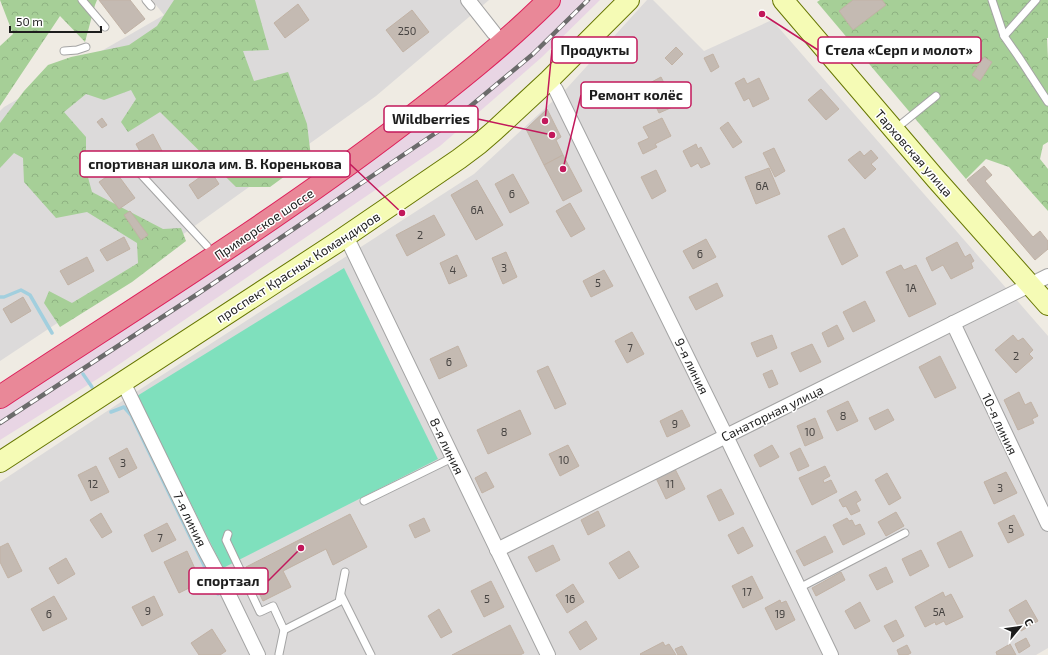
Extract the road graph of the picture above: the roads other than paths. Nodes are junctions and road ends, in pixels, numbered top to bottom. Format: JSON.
{"nodes":[{"id":1,"x":82,"y":0,"type":"edge"},
{"id":2,"x":146,"y":0,"type":"edge"},
{"id":3,"x":468,"y":0,"type":"edge"},
{"id":4,"x":530,"y":0,"type":"edge"},
{"id":5,"x":549,"y":0,"type":"edge"},
{"id":6,"x":629,"y":0,"type":"edge"},
{"id":7,"x":783,"y":0,"type":"edge"},
{"id":8,"x":992,"y":0,"type":"edge"},
{"id":9,"x":1036,"y":0,"type":"edge"},
{"id":10,"x":151,"y":6,"type":"dead end"},
{"id":11,"x":105,"y":28,"type":"dead end"},
{"id":12,"x":494,"y":33,"type":"junction"},
{"id":13,"x":1004,"y":36,"type":"junction"},
{"id":14,"x":86,"y":47,"type":"dead end"},
{"id":15,"x":64,"y":51,"type":"dead end"},
{"id":16,"x":549,"y":80,"type":"junction"},
{"id":17,"x":936,"y":96,"type":"dead end"},
{"id":18,"x":1048,"y":102,"type":"edge"},
{"id":19,"x":894,"y":130,"type":"junction"},
{"id":20,"x":135,"y":168,"type":"dead end"},
{"id":21,"x":346,"y":236,"type":"junction"},
{"id":22,"x":207,"y":246,"type":"junction"},
{"id":23,"x":1048,"y":276,"type":"edge"},
{"id":24,"x":1030,"y":285,"type":"junction"},
{"id":25,"x":1048,"y":305,"type":"edge"},
{"id":26,"x":952,"y":323,"type":"junction"},
{"id":27,"x":0,"y":380,"type":"edge"},
{"id":28,"x":123,"y":382,"type":"junction"},
{"id":29,"x":0,"y":397,"type":"edge"},
{"id":30,"x":726,"y":436,"type":"junction"},
{"id":31,"x":452,"y":458,"type":"junction"},
{"id":32,"x":0,"y":462,"type":"edge"},
{"id":33,"x":364,"y":501,"type":"dead end"},
{"id":34,"x":1048,"y":524,"type":"edge"},
{"id":35,"x":904,"y":533,"type":"dead end"},
{"id":36,"x":228,"y":534,"type":"dead end"},
{"id":37,"x":497,"y":550,"type":"junction"},
{"id":38,"x":345,"y":572,"type":"dead end"},
{"id":39,"x":799,"y":588,"type":"junction"},
{"id":40,"x":341,"y":595,"type":"junction"},
{"id":41,"x":284,"y":630,"type":"junction"},
{"id":42,"x":258,"y":655,"type":"edge"},
{"id":43,"x":280,"y":655,"type":"edge"},
{"id":44,"x":371,"y":655,"type":"edge"},
{"id":45,"x":548,"y":655,"type":"edge"},
{"id":46,"x":831,"y":655,"type":"edge"}],
"edges":[{"from":1,"to":11,"type":"lane"},
{"from":2,"to":10,"type":"lane"},
{"from":3,"to":12,"type":"street"},
{"from":4,"to":12,"type":"highway","name":"Приморское шоссе"},
{"from":5,"to":29,"type":"highway","name":"Приморское шоссе"},
{"from":6,"to":16,"type":"street","name":"проспект Красных Командиров"},
{"from":7,"to":19,"type":"street","name":"Тарховская улица"},
{"from":8,"to":13,"type":"lane"},
{"from":9,"to":13,"type":"lane"},
{"from":12,"to":22,"type":"highway","name":"Приморское шоссе"},
{"from":13,"to":18,"type":"lane"},
{"from":14,"to":15,"type":"lane"},
{"from":16,"to":21,"type":"street","name":"проспект Красных Командиров"},
{"from":16,"to":30,"type":"street","name":"9-я линия"},
{"from":17,"to":19,"type":"lane"},
{"from":19,"to":24,"type":"street","name":"Тарховская улица"},
{"from":20,"to":22,"type":"lane"},
{"from":21,"to":28,"type":"street","name":"проспект Красных Командиров"},
{"from":21,"to":31,"type":"street","name":"8-я линия"},
{"from":22,"to":27,"type":"highway","name":"Приморское шоссе"},
{"from":23,"to":24,"type":"street","name":"Санаторная улица"},
{"from":24,"to":25,"type":"street","name":"Тарховская улица"},
{"from":24,"to":26,"type":"street","name":"Санаторная улица"},
{"from":26,"to":30,"type":"street","name":"Санаторная улица"},
{"from":26,"to":34,"type":"street","name":"10-я линия"},
{"from":28,"to":32,"type":"street","name":"проспект Красных Командиров"},
{"from":28,"to":42,"type":"street","name":"7-я линия"},
{"from":30,"to":37,"type":"street","name":"Санаторная улица"},
{"from":30,"to":39,"type":"street","name":"9-я линия"},
{"from":31,"to":33,"type":"lane"},
{"from":31,"to":37,"type":"street","name":"8-я линия"},
{"from":35,"to":39,"type":"lane"},
{"from":36,"to":41,"type":"lane"},
{"from":37,"to":45,"type":"street","name":"8-я линия"},
{"from":38,"to":40,"type":"lane"},
{"from":39,"to":46,"type":"street","name":"9-я линия"},
{"from":40,"to":41,"type":"lane"},
{"from":40,"to":44,"type":"lane"},
{"from":41,"to":43,"type":"lane"}]}
